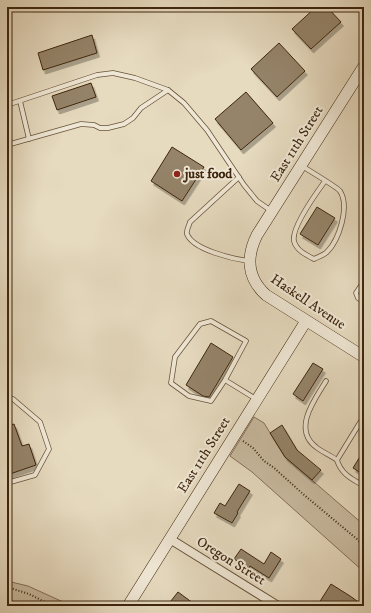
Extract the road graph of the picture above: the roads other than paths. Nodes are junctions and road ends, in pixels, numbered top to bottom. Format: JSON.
{"nodes":[{"id":1,"x":364,"y":66,"type":"edge"},
{"id":2,"x":168,"y":90,"type":"junction"},
{"id":3,"x":20,"y":101,"type":"junction"},
{"id":4,"x":7,"y":105,"type":"edge"},
{"id":5,"x":29,"y":139,"type":"junction"},
{"id":6,"x":7,"y":145,"type":"edge"},
{"id":7,"x":301,"y":166,"type":"junction"},
{"id":8,"x":239,"y":177,"type":"junction"},
{"id":9,"x":324,"y":180,"type":"junction"},
{"id":10,"x":272,"y":212,"type":"junction"},
{"id":11,"x":250,"y":261,"type":"junction"},
{"id":12,"x":364,"y":281,"type":"edge"},
{"id":13,"x":364,"y":302,"type":"edge"},
{"id":14,"x":306,"y":320,"type":"junction"},
{"id":15,"x":364,"y":357,"type":"edge"},
{"id":16,"x":225,"y":380,"type":"junction"},
{"id":17,"x":326,"y":381,"type":"dead end"},
{"id":18,"x":7,"y":399,"type":"edge"},
{"id":19,"x":256,"y":399,"type":"junction"},
{"id":20,"x":364,"y":416,"type":"edge"},
{"id":21,"x":337,"y":460,"type":"junction"},
{"id":22,"x":7,"y":483,"type":"edge"},
{"id":23,"x":364,"y":486,"type":"edge"},
{"id":24,"x":170,"y":539,"type":"junction"},
{"id":25,"x":128,"y":606,"type":"edge"},
{"id":26,"x":278,"y":606,"type":"edge"}],
"edges":[{"from":1,"to":7,"type":"main road","name":"East 11th Street"},
{"from":2,"to":3,"type":"lane"},
{"from":2,"to":5,"type":"lane"},
{"from":2,"to":8,"type":"lane"},
{"from":3,"to":4,"type":"lane"},
{"from":3,"to":5,"type":"lane"},
{"from":5,"to":6,"type":"lane"},
{"from":7,"to":9,"type":"lane"},
{"from":7,"to":10,"type":"main road","name":"East 11th Street"},
{"from":8,"to":10,"type":"lane"},
{"from":8,"to":11,"type":"lane"},
{"from":9,"to":9,"type":"lane"},
{"from":10,"to":11,"type":"main road","name":"East 11th Street"},
{"from":11,"to":14,"type":"main road","name":"Haskell Avenue"},
{"from":12,"to":13,"type":"lane"},
{"from":14,"to":15,"type":"main road","name":"Haskell Avenue"},
{"from":14,"to":19,"type":"main road","name":"East 11th Street"},
{"from":16,"to":16,"type":"lane"},
{"from":16,"to":19,"type":"lane"},
{"from":17,"to":21,"type":"lane"},
{"from":18,"to":22,"type":"lane"},
{"from":19,"to":24,"type":"main road","name":"East 11th Street"},
{"from":20,"to":21,"type":"lane"},
{"from":21,"to":23,"type":"lane"},
{"from":24,"to":25,"type":"main road","name":"East 11th Street"},
{"from":24,"to":26,"type":"street","name":"Oregon Street"}]}
